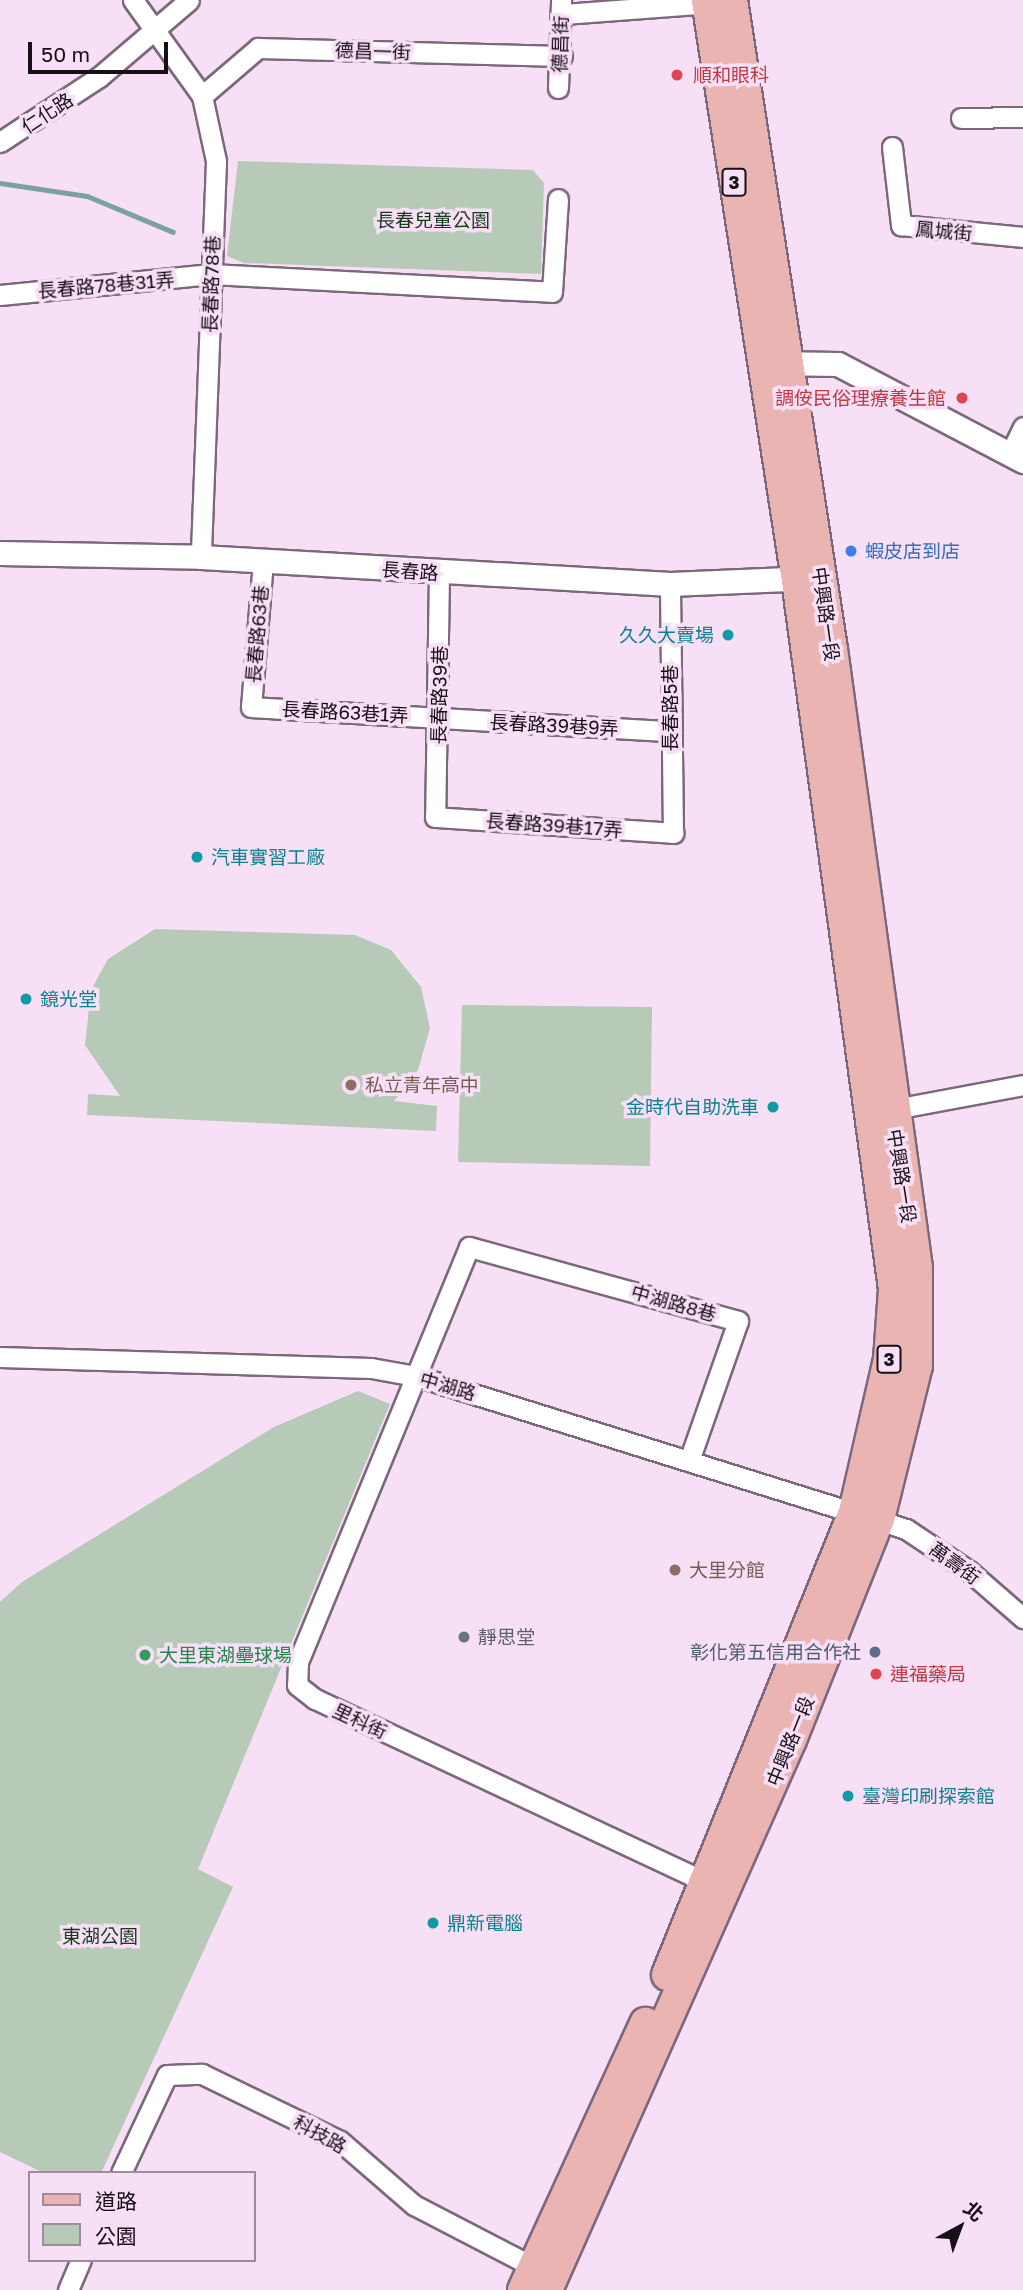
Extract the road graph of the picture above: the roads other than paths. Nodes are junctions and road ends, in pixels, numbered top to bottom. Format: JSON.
{"nodes":[{"id":1,"x":133,"y":0,"type":"edge"},
{"id":2,"x":189,"y":0,"type":"edge"},
{"id":3,"x":716,"y":1,"type":"edge"},
{"id":4,"x":562,"y":7,"type":"edge"},
{"id":5,"x":154,"y":29,"type":"junction"},
{"id":6,"x":562,"y":56,"type":"junction"},
{"id":7,"x":558,"y":88,"type":"dead end"},
{"id":8,"x":202,"y":96,"type":"junction"},
{"id":9,"x":1023,"y":117,"type":"edge"},
{"id":10,"x":961,"y":118,"type":"dead end"},
{"id":11,"x":0,"y":142,"type":"edge"},
{"id":12,"x":892,"y":147,"type":"dead end"},
{"id":13,"x":558,"y":199,"type":"dead end"},
{"id":14,"x":1023,"y":237,"type":"edge"},
{"id":15,"x":211,"y":274,"type":"junction"},
{"id":16,"x":0,"y":295,"type":"edge"},
{"id":17,"x":777,"y":362,"type":"junction"},
{"id":18,"x":1023,"y":427,"type":"edge"},
{"id":19,"x":1016,"y":458,"type":"edge"},
{"id":20,"x":0,"y":554,"type":"edge"},
{"id":21,"x":201,"y":557,"type":"junction"},
{"id":22,"x":263,"y":561,"type":"junction"},
{"id":23,"x":439,"y":573,"type":"junction"},
{"id":24,"x":809,"y":578,"type":"junction"},
{"id":25,"x":670,"y":584,"type":"junction"},
{"id":26,"x":251,"y":707,"type":"joint"},
{"id":27,"x":440,"y":718,"type":"junction"},
{"id":28,"x":669,"y":731,"type":"junction"},
{"id":29,"x":435,"y":817,"type":"joint"},
{"id":30,"x":673,"y":833,"type":"joint"},
{"id":31,"x":1023,"y":1085,"type":"edge"},
{"id":32,"x":880,"y":1112,"type":"junction"},
{"id":33,"x":0,"y":1357,"type":"edge"},
{"id":34,"x":416,"y":1376,"type":"junction"},
{"id":35,"x":690,"y":1458,"type":"junction"},
{"id":36,"x":867,"y":1516,"type":"junction"},
{"id":37,"x":1023,"y":1618,"type":"edge"},
{"id":38,"x":716,"y":1887,"type":"junction"},
{"id":39,"x":122,"y":2171,"type":"edge"},
{"id":40,"x":80,"y":2262,"type":"edge"},
{"id":41,"x":539,"y":2281,"type":"edge"},
{"id":42,"x":68,"y":2290,"type":"edge"}],
"edges":[{"from":1,"to":5,"type":"street","name":"長春路78巷"},
{"from":2,"to":5,"type":"street","name":"仁化路"},
{"from":3,"to":4,"type":"street"},
{"from":3,"to":17,"type":"main road","name":"中興路一段","number":"3"},
{"from":4,"to":6,"type":"street","name":"德昌街"},
{"from":5,"to":8,"type":"street","name":"長春路78巷"},
{"from":5,"to":11,"type":"street","name":"仁化路"},
{"from":6,"to":7,"type":"street","name":"德昌街"},
{"from":6,"to":8,"type":"street","name":"德昌一街"},
{"from":8,"to":15,"type":"street","name":"長春路78巷"},
{"from":9,"to":10,"type":"street"},
{"from":12,"to":14,"type":"street","name":"鳳城街"},
{"from":13,"to":15,"type":"street","name":"長春路78巷31弄"},
{"from":15,"to":16,"type":"street","name":"長春路78巷31弄"},
{"from":15,"to":21,"type":"street","name":"長春路78巷"},
{"from":17,"to":19,"type":"street"},
{"from":17,"to":24,"type":"main road","name":"中興路一段","number":"3"},
{"from":18,"to":19,"type":"street"},
{"from":20,"to":21,"type":"street","name":"長春路"},
{"from":21,"to":22,"type":"street","name":"長春路"},
{"from":22,"to":23,"type":"street","name":"長春路"},
{"from":22,"to":26,"type":"street","name":"長春路63巷"},
{"from":23,"to":25,"type":"street","name":"長春路"},
{"from":23,"to":27,"type":"street","name":"長春路39巷"},
{"from":24,"to":25,"type":"street","name":"長春路"},
{"from":24,"to":32,"type":"main road","name":"中興路一段","number":"3"},
{"from":25,"to":28,"type":"street","name":"長春路5巷"},
{"from":26,"to":27,"type":"street","name":"長春路63巷1弄"},
{"from":27,"to":28,"type":"street","name":"長春路39巷9弄"},
{"from":27,"to":29,"type":"street","name":"長春路39巷"},
{"from":28,"to":30,"type":"street","name":"長春路5巷"},
{"from":29,"to":30,"type":"street","name":"長春路39巷17弄"},
{"from":31,"to":32,"type":"street"},
{"from":32,"to":36,"type":"main road","name":"中興路一段","number":"3"},
{"from":33,"to":34,"type":"street","name":"中湖路"},
{"from":34,"to":35,"type":"street","name":"中湖路"},
{"from":34,"to":35,"type":"street","name":"中湖路8巷"},
{"from":34,"to":38,"type":"street","name":"里科街"},
{"from":35,"to":36,"type":"street","name":"中湖路"},
{"from":36,"to":37,"type":"street","name":"萬壽街"},
{"from":36,"to":38,"type":"main road","name":"中興路一段","number":"3"},
{"from":38,"to":41,"type":"main road","name":"中興路一段","number":"3"},
{"from":39,"to":41,"type":"street","name":"科技路"},
{"from":40,"to":42,"type":"street"}]}
